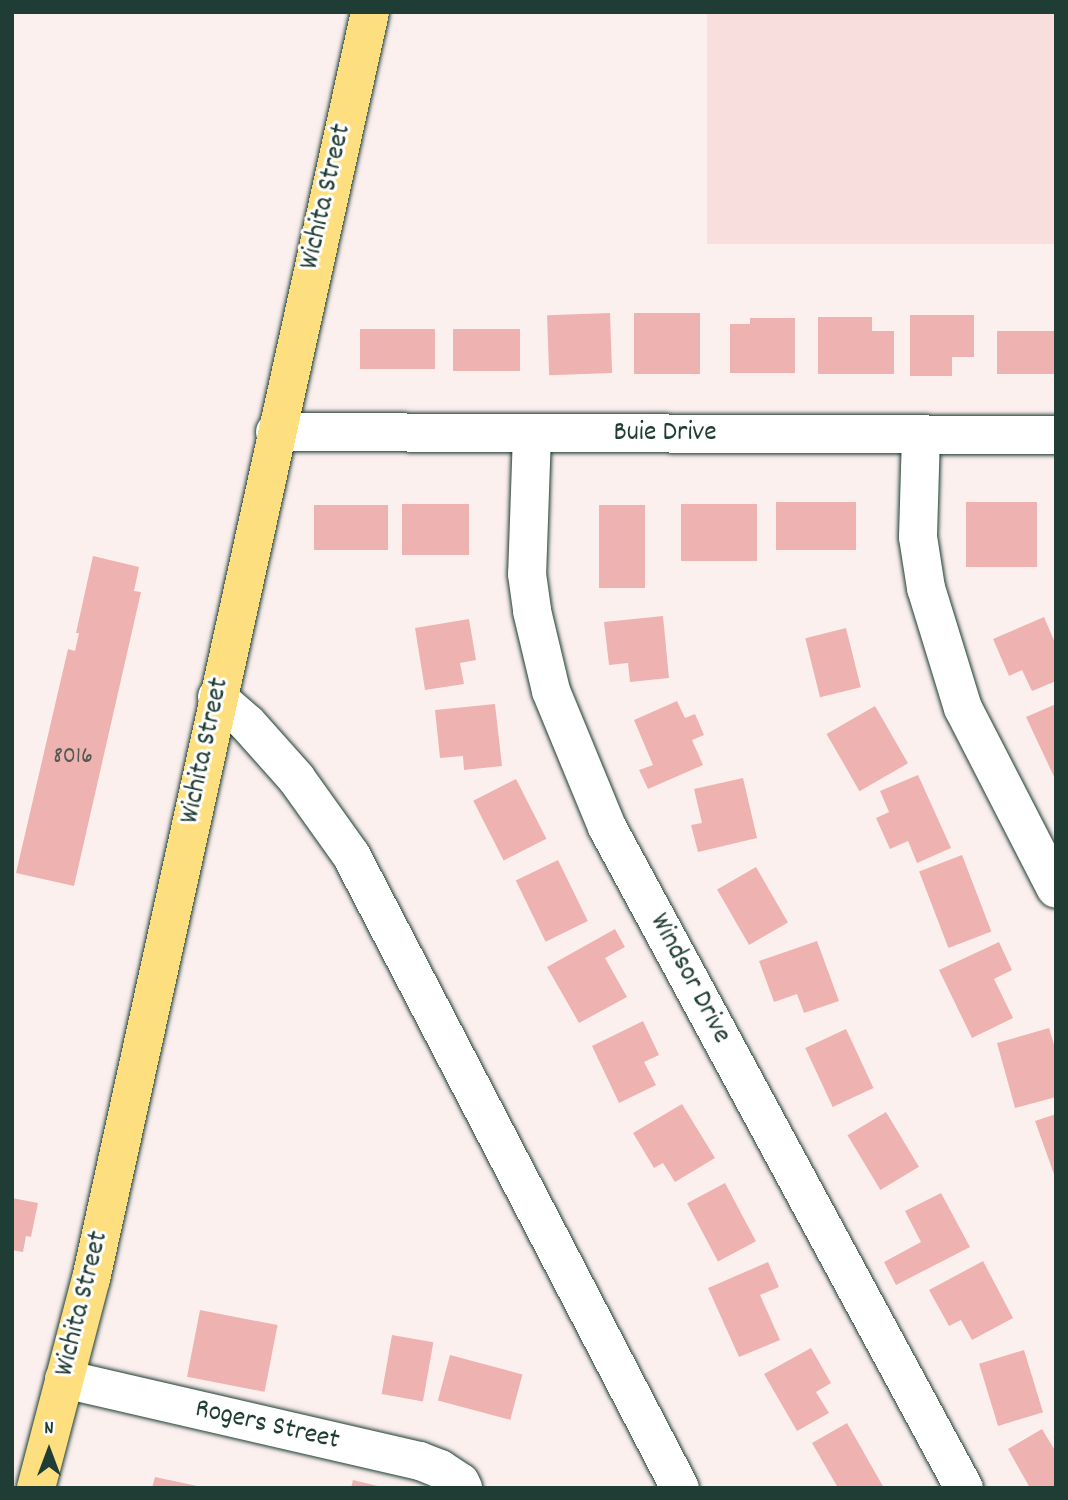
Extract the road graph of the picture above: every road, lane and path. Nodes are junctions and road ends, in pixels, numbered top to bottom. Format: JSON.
{"nodes":[{"id":1,"x":370,"y":12,"type":"edge"},
{"id":2,"x":275,"y":432,"type":"junction"},
{"id":3,"x":532,"y":434,"type":"junction"},
{"id":4,"x":920,"y":435,"type":"junction"},
{"id":5,"x":1056,"y":435,"type":"edge"},
{"id":6,"x":217,"y":697,"type":"junction"},
{"id":7,"x":1056,"y":890,"type":"edge"},
{"id":8,"x":64,"y":1379,"type":"junction"},
{"id":9,"x":36,"y":1488,"type":"edge"},
{"id":10,"x":463,"y":1488,"type":"edge"},
{"id":11,"x":680,"y":1488,"type":"edge"},
{"id":12,"x":964,"y":1488,"type":"edge"}],
"edges":[{"from":1,"to":2,"type":"main road","name":"Wichita Street"},
{"from":2,"to":3,"type":"street","name":"Buie Drive"},
{"from":2,"to":6,"type":"main road","name":"Wichita Street"},
{"from":3,"to":4,"type":"street","name":"Buie Drive"},
{"from":3,"to":12,"type":"street","name":"Windsor Drive"},
{"from":4,"to":5,"type":"street","name":"Buie Drive"},
{"from":4,"to":7,"type":"street"},
{"from":6,"to":8,"type":"main road","name":"Wichita Street"},
{"from":6,"to":11,"type":"street"},
{"from":8,"to":9,"type":"main road","name":"Wichita Street"},
{"from":8,"to":10,"type":"street","name":"Rogers Street"}]}
